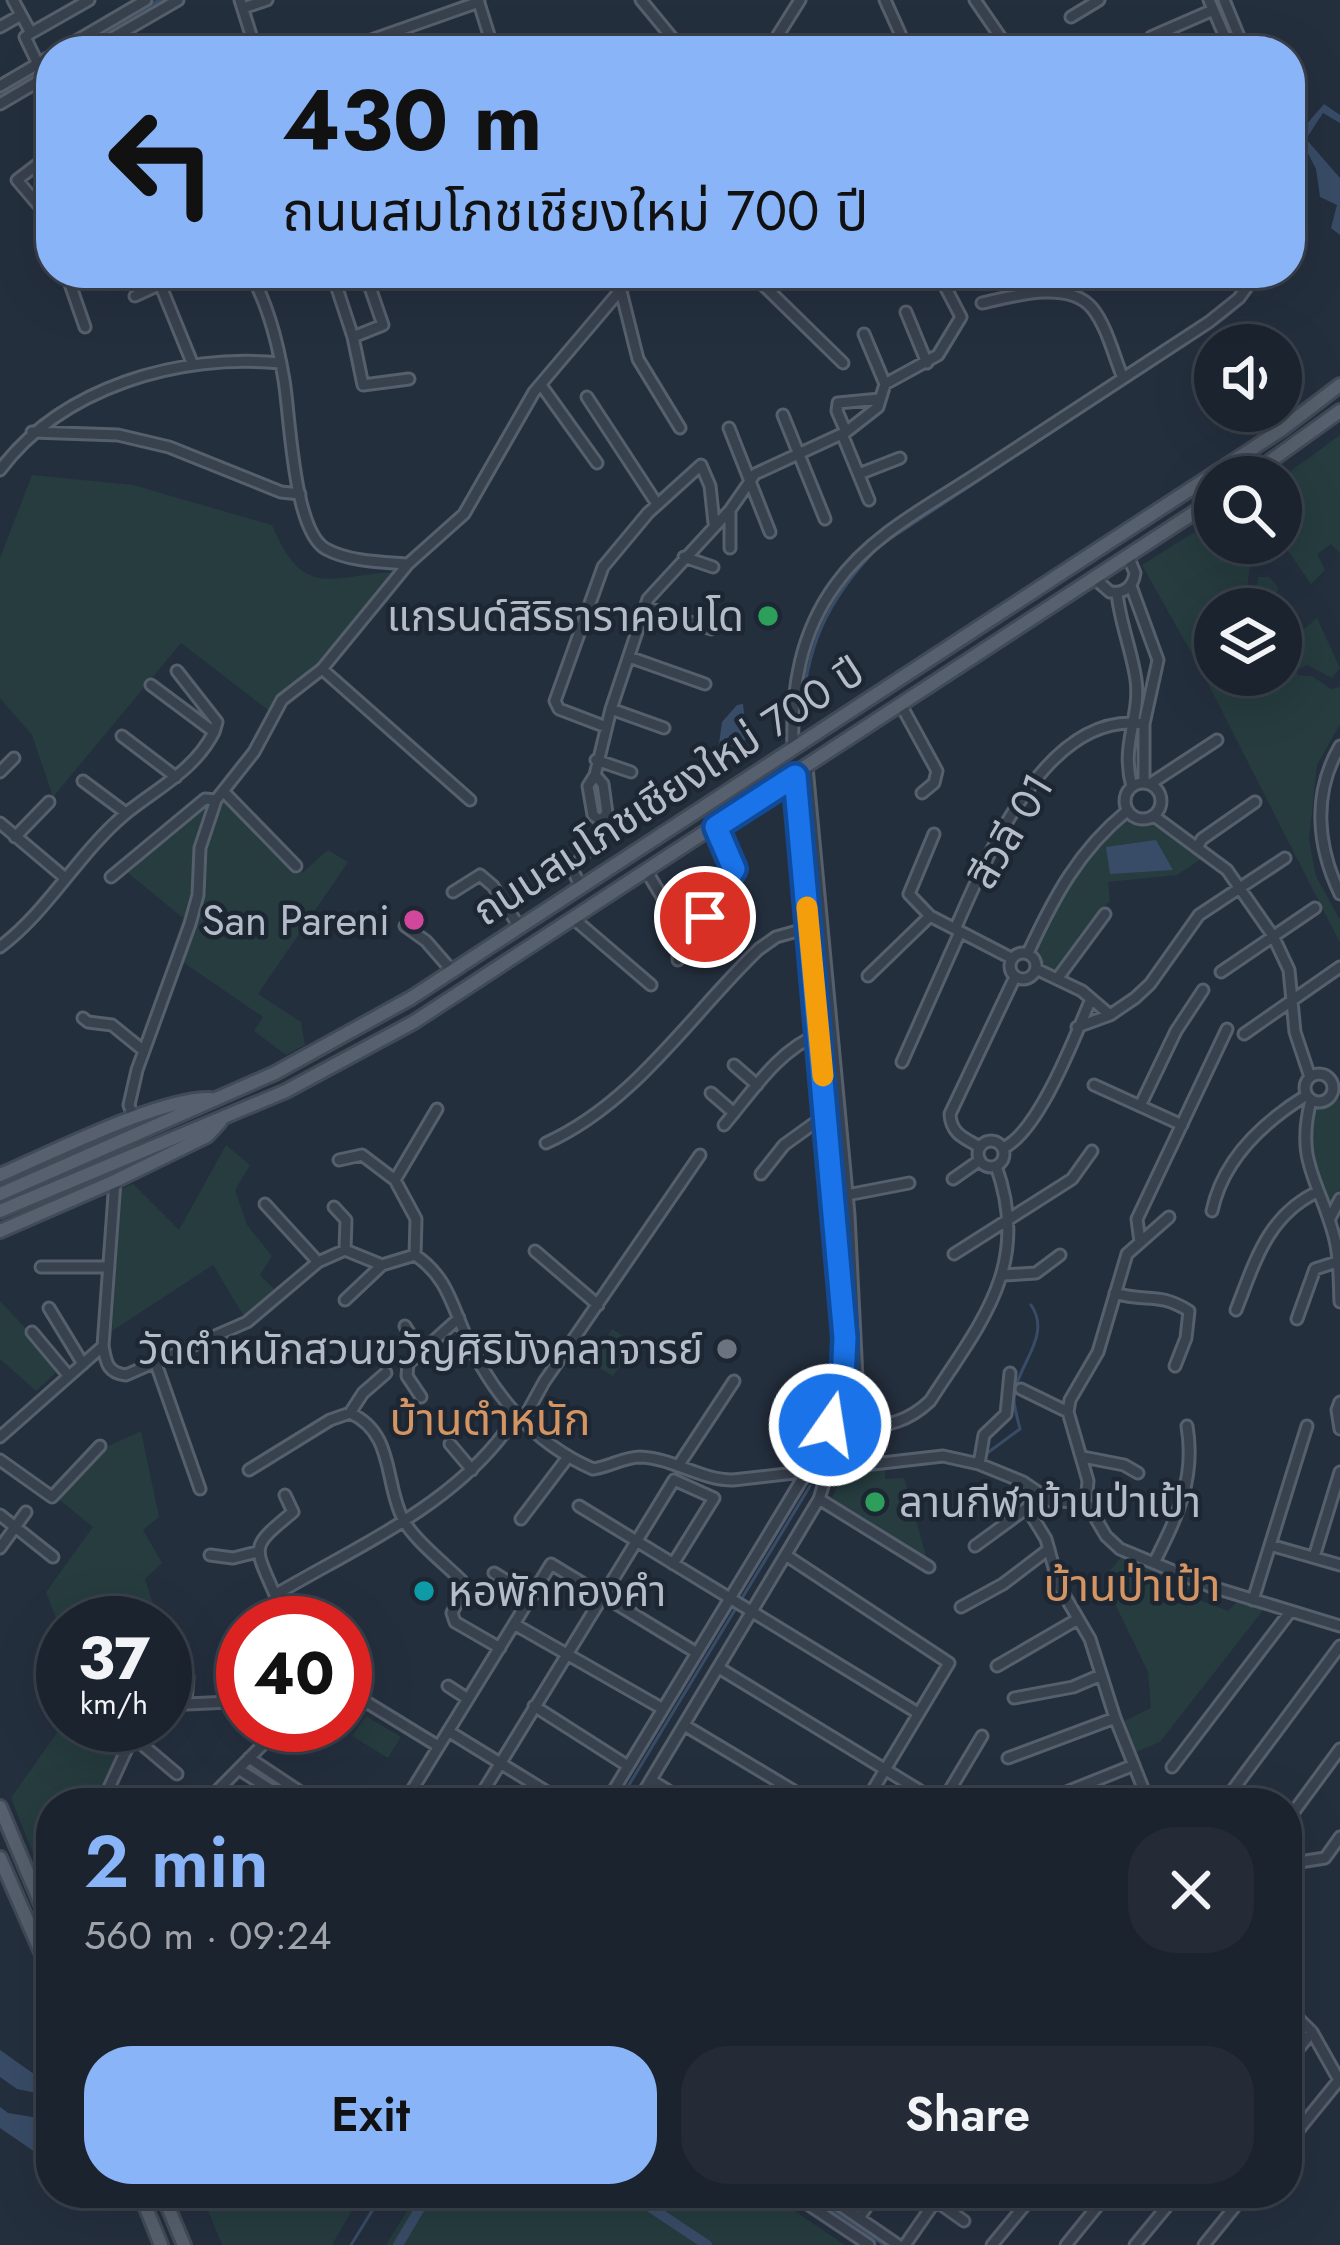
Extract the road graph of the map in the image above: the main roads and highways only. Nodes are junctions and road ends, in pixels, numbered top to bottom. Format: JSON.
{"nodes":[{"id":1,"x":1340,"y":385,"type":"edge"},
{"id":2,"x":1340,"y":411,"type":"edge"},
{"id":3,"x":1277,"y":456,"type":"edge"},
{"id":4,"x":1194,"y":513,"type":"edge"},
{"id":5,"x":218,"y":1099,"type":"junction"},
{"id":6,"x":226,"y":1118,"type":"junction"},
{"id":7,"x":0,"y":1175,"type":"edge"},
{"id":8,"x":0,"y":1194,"type":"edge"},
{"id":9,"x":0,"y":1211,"type":"edge"},
{"id":10,"x":0,"y":1231,"type":"edge"},
{"id":11,"x":0,"y":1807,"type":"edge"},
{"id":12,"x":0,"y":1858,"type":"edge"},
{"id":13,"x":36,"y":1892,"type":"joint"},
{"id":14,"x":20,"y":1905,"type":"junction"},
{"id":15,"x":36,"y":1941,"type":"edge"},
{"id":16,"x":146,"y":2208,"type":"edge"},
{"id":17,"x":168,"y":2208,"type":"edge"},
{"id":18,"x":161,"y":2245,"type":"edge"},
{"id":19,"x":184,"y":2245,"type":"edge"}],
"edges":[{"from":1,"to":5,"type":"main road","name":"ถนนสมโภชเชียงใหม่ 700 ปี"},
{"from":2,"to":3,"type":"main road"},
{"from":4,"to":6,"type":"main road","name":"ถนนสมโภชเชียงใหม่ 700 ปี"},
{"from":5,"to":7,"type":"main road"},
{"from":5,"to":8,"type":"main road","name":"ถนนสมโภชเชียงใหม่ 700 ปี"},
{"from":6,"to":9,"type":"main road","name":"ถนนสมโภชเชียงใหม่ 700 ปี"},
{"from":6,"to":10,"type":"main road"},
{"from":11,"to":13,"type":"main road"},
{"from":12,"to":14,"type":"main road"},
{"from":13,"to":14,"type":"main road"},
{"from":14,"to":15,"type":"main road"},
{"from":16,"to":18,"type":"main road"},
{"from":17,"to":19,"type":"main road"}]}
